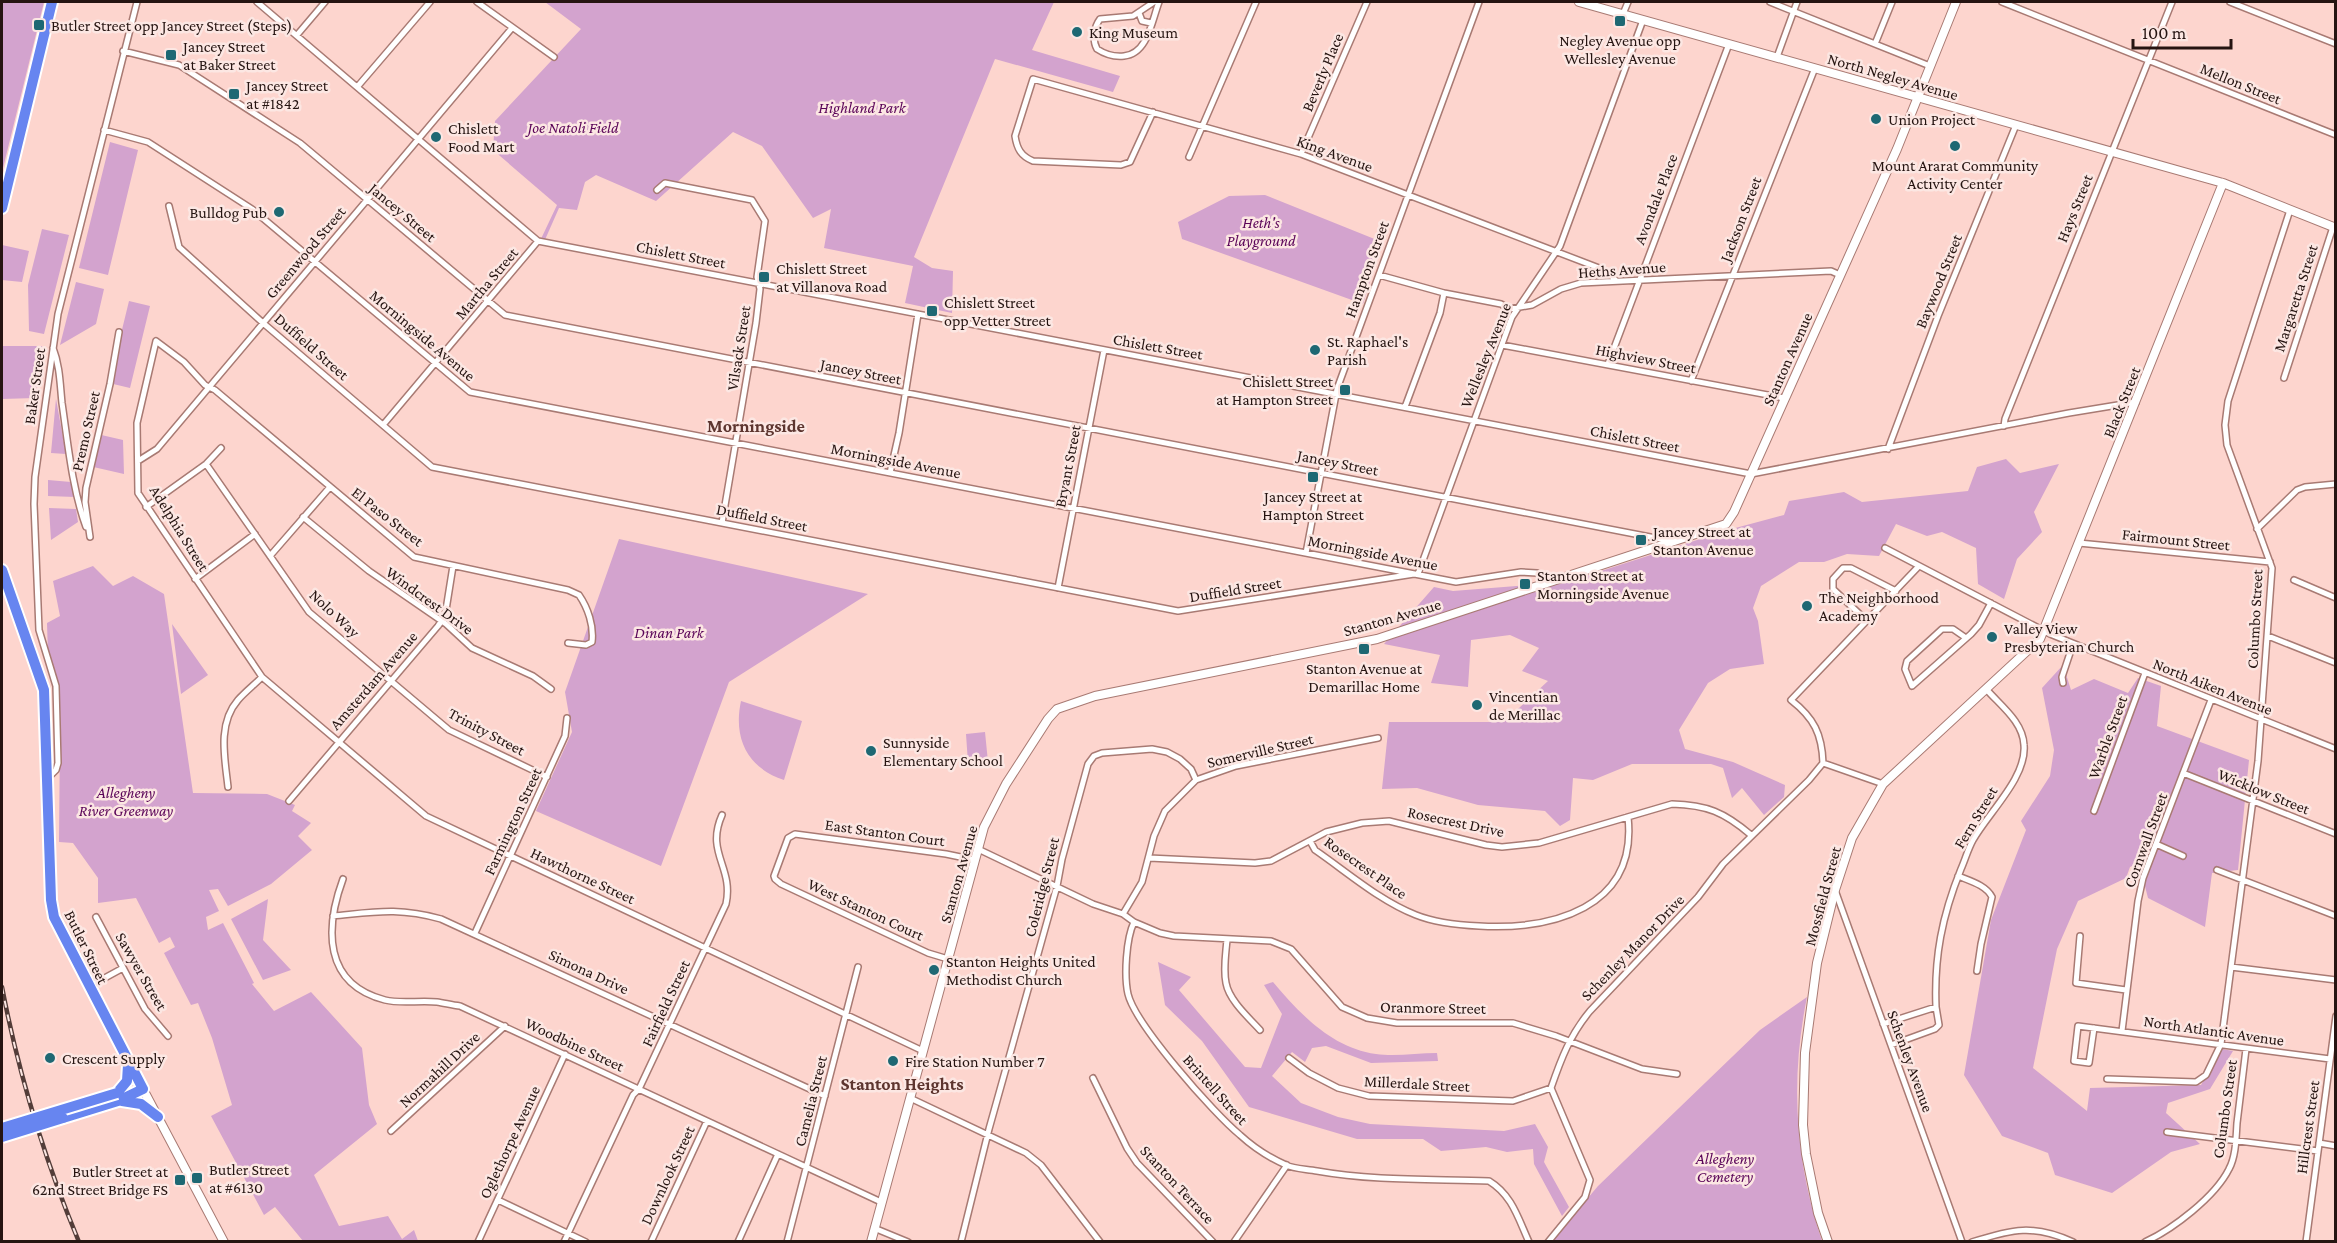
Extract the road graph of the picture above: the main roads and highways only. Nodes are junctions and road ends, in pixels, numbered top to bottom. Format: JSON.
{"nodes":[{"id":1,"x":52,"y":2,"type":"edge"},
{"id":2,"x":2,"y":208,"type":"edge"},
{"id":3,"x":2,"y":570,"type":"edge"},
{"id":4,"x":128,"y":1060,"type":"junction"},
{"id":5,"x":125,"y":1094,"type":"junction"},
{"id":6,"x":158,"y":1118,"type":"road end"},
{"id":7,"x":2,"y":1128,"type":"edge"},
{"id":8,"x":2,"y":1137,"type":"edge"}],
"edges":[{"from":1,"to":2,"type":"highway"},
{"from":3,"to":4,"type":"highway","name":"Butler Street"},
{"from":4,"to":5,"type":"highway"},
{"from":4,"to":5,"type":"highway","name":"Butler Street"},
{"from":5,"to":6,"type":"highway"},
{"from":5,"to":7,"type":"highway","bridge":true},
{"from":5,"to":8,"type":"highway","bridge":true}]}
